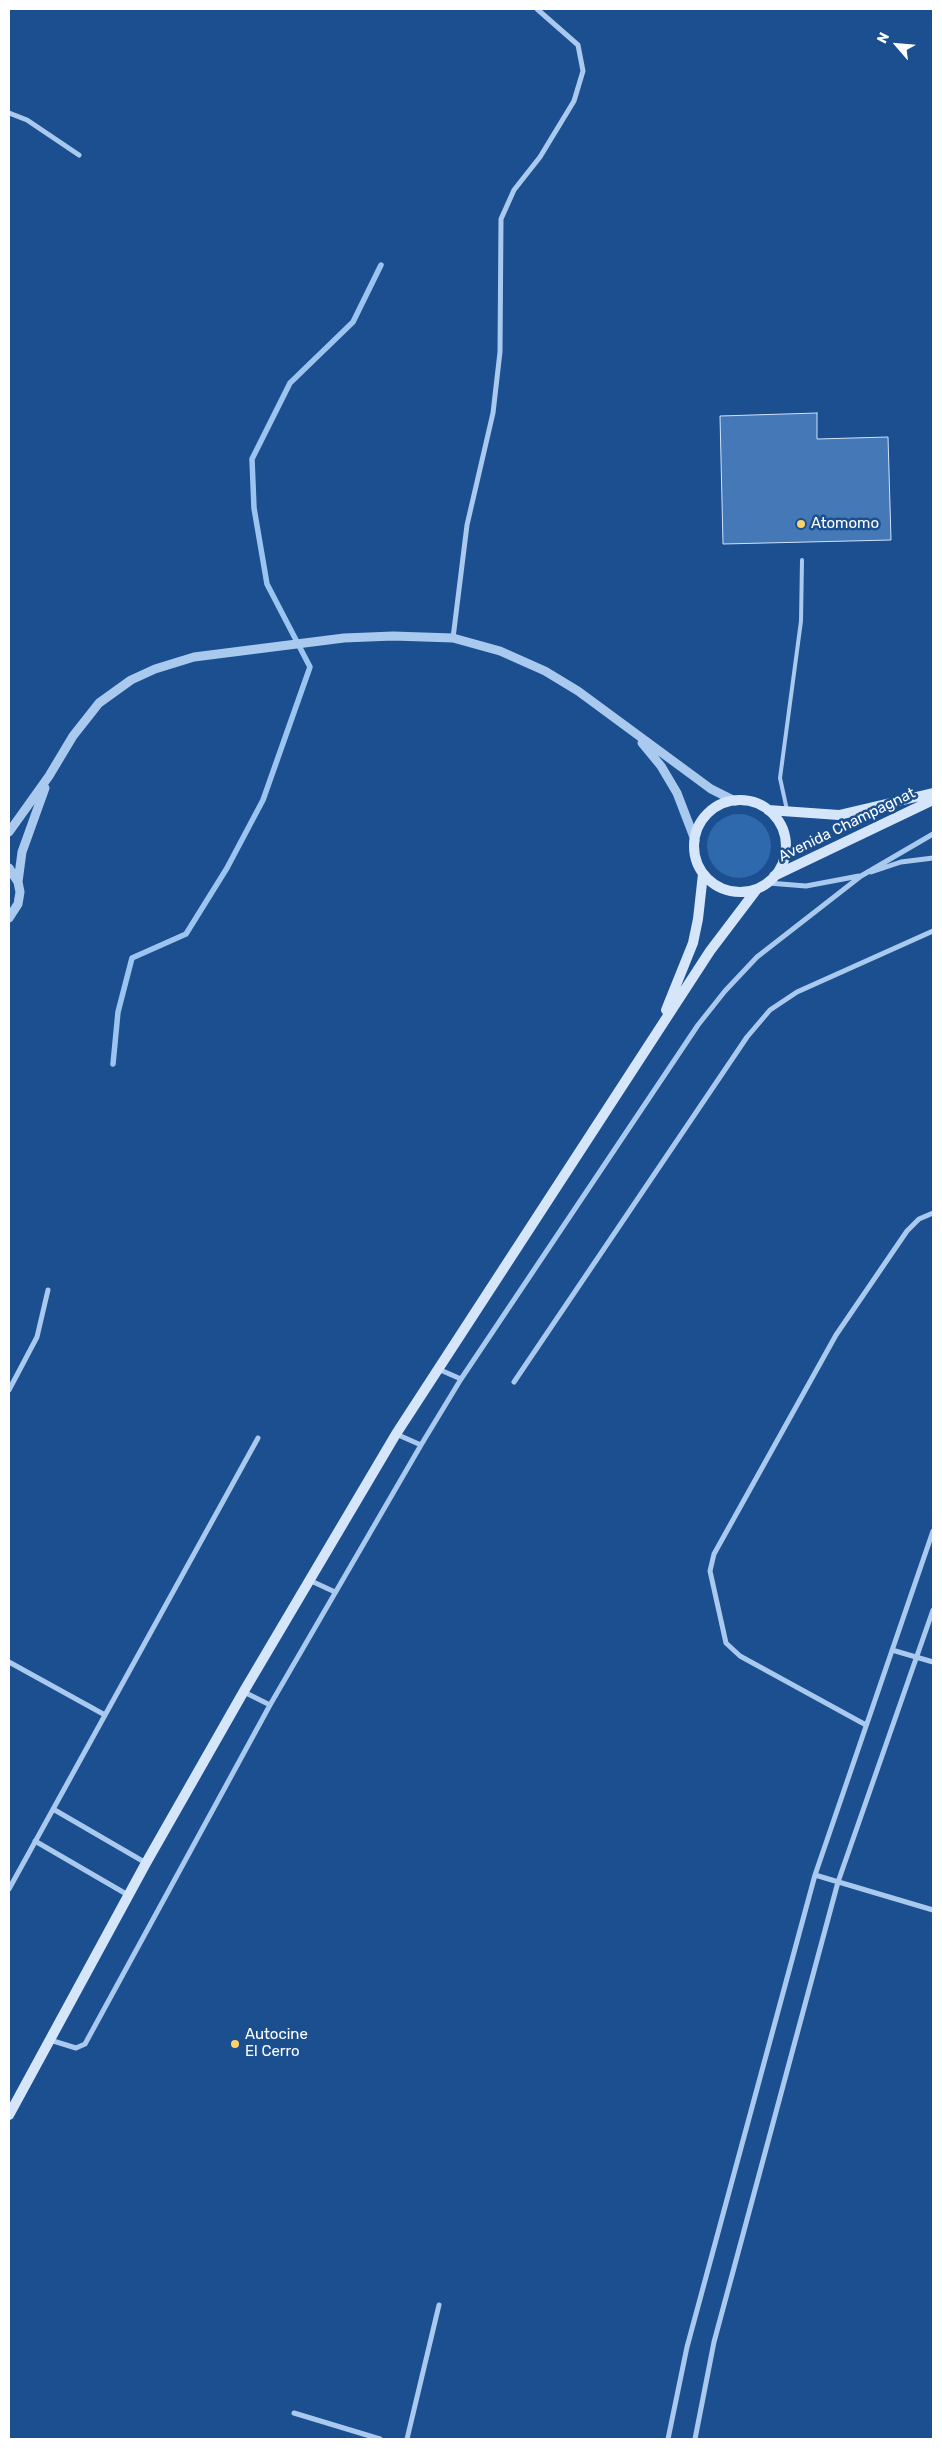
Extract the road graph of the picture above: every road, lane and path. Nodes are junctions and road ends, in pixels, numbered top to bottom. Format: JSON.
{"nodes":[{"id":1,"x":537,"y":9,"type":"edge"},
{"id":2,"x":9,"y":113,"type":"edge"},
{"id":3,"x":79,"y":154,"type":"dead end"},
{"id":4,"x":802,"y":560,"type":"dead end"},
{"id":5,"x":453,"y":638,"type":"junction"},
{"id":6,"x":632,"y":732,"type":"junction"},
{"id":7,"x":49,"y":776,"type":"junction"},
{"id":8,"x":933,"y":793,"type":"edge"},
{"id":9,"x":933,"y":800,"type":"edge"},
{"id":10,"x":735,"y":801,"type":"junction"},
{"id":11,"x":768,"y":810,"type":"junction"},
{"id":12,"x":788,"y":812,"type":"junction"},
{"id":13,"x":9,"y":832,"type":"edge"},
{"id":14,"x":933,"y":834,"type":"edge"},
{"id":15,"x":695,"y":840,"type":"junction"},
{"id":16,"x":933,"y":858,"type":"edge"},
{"id":17,"x":9,"y":868,"type":"edge"},
{"id":18,"x":703,"y":874,"type":"junction"},
{"id":19,"x":861,"y":876,"type":"junction"},
{"id":20,"x":770,"y":880,"type":"junction"},
{"id":21,"x":18,"y":882,"type":"junction"},
{"id":22,"x":757,"y":889,"type":"junction"},
{"id":23,"x":9,"y":918,"type":"edge"},
{"id":24,"x":933,"y":930,"type":"edge"},
{"id":25,"x":658,"y":1032,"type":"junction"},
{"id":26,"x":933,"y":1213,"type":"edge"},
{"id":27,"x":48,"y":1290,"type":"dead end"},
{"id":28,"x":438,"y":1369,"type":"junction"},
{"id":29,"x":462,"y":1379,"type":"junction"},
{"id":30,"x":514,"y":1382,"type":"dead end"},
{"id":31,"x":9,"y":1390,"type":"edge"},
{"id":32,"x":396,"y":1434,"type":"junction"},
{"id":33,"x":258,"y":1438,"type":"dead end"},
{"id":34,"x":421,"y":1445,"type":"junction"},
{"id":35,"x":933,"y":1531,"type":"edge"},
{"id":36,"x":308,"y":1580,"type":"junction"},
{"id":37,"x":335,"y":1592,"type":"junction"},
{"id":38,"x":933,"y":1610,"type":"edge"},
{"id":39,"x":892,"y":1650,"type":"junction"},
{"id":40,"x":916,"y":1657,"type":"junction"},
{"id":41,"x":9,"y":1662,"type":"edge"},
{"id":42,"x":933,"y":1662,"type":"edge"},
{"id":43,"x":244,"y":1691,"type":"junction"},
{"id":44,"x":270,"y":1705,"type":"junction"},
{"id":45,"x":105,"y":1715,"type":"junction"},
{"id":46,"x":866,"y":1725,"type":"junction"},
{"id":47,"x":53,"y":1809,"type":"junction"},
{"id":48,"x":35,"y":1841,"type":"junction"},
{"id":49,"x":146,"y":1863,"type":"junction"},
{"id":50,"x":815,"y":1875,"type":"junction"},
{"id":51,"x":838,"y":1882,"type":"junction"},
{"id":52,"x":9,"y":1889,"type":"edge"},
{"id":53,"x":128,"y":1895,"type":"junction"},
{"id":54,"x":933,"y":1910,"type":"edge"},
{"id":55,"x":50,"y":2039,"type":"junction"},
{"id":56,"x":9,"y":2115,"type":"edge"},
{"id":57,"x":439,"y":2305,"type":"dead end"},
{"id":58,"x":294,"y":2413,"type":"dead end"},
{"id":59,"x":380,"y":2439,"type":"edge"},
{"id":60,"x":407,"y":2439,"type":"edge"},
{"id":61,"x":668,"y":2439,"type":"edge"},
{"id":62,"x":695,"y":2439,"type":"edge"}],
"edges":[{"from":1,"to":5,"type":"street"},
{"from":2,"to":3,"type":"street"},
{"from":4,"to":12,"type":"lane"},
{"from":5,"to":6,"type":"street"},
{"from":5,"to":7,"type":"street"},
{"from":6,"to":10,"type":"street"},
{"from":6,"to":15,"type":"street"},
{"from":7,"to":13,"type":"street"},
{"from":7,"to":21,"type":"street"},
{"from":8,"to":12,"type":"main road","name":"Avenida Champagnat"},
{"from":9,"to":20,"type":"main road","name":"Avenida Champagnat"},
{"from":10,"to":11,"type":"main road"},
{"from":10,"to":15,"type":"main road"},
{"from":11,"to":12,"type":"main road","name":"Avenida Champagnat"},
{"from":11,"to":20,"type":"main road"},
{"from":14,"to":19,"type":"street"},
{"from":15,"to":18,"type":"main road"},
{"from":16,"to":19,"type":"street"},
{"from":17,"to":21,"type":"street"},
{"from":18,"to":22,"type":"main road"},
{"from":18,"to":25,"type":"main road"},
{"from":19,"to":20,"type":"street"},
{"from":19,"to":29,"type":"street"},
{"from":20,"to":22,"type":"main road"},
{"from":21,"to":23,"type":"street"},
{"from":22,"to":25,"type":"main road"},
{"from":24,"to":30,"type":"street"},
{"from":25,"to":28,"type":"main road"},
{"from":26,"to":46,"type":"street"},
{"from":27,"to":31,"type":"street"},
{"from":28,"to":29,"type":"street"},
{"from":28,"to":32,"type":"main road"},
{"from":29,"to":34,"type":"street"},
{"from":32,"to":34,"type":"street"},
{"from":32,"to":36,"type":"main road"},
{"from":33,"to":45,"type":"street"},
{"from":34,"to":37,"type":"street"},
{"from":35,"to":39,"type":"street"},
{"from":36,"to":37,"type":"street"},
{"from":36,"to":43,"type":"main road"},
{"from":37,"to":44,"type":"street"},
{"from":38,"to":40,"type":"street"},
{"from":39,"to":40,"type":"street"},
{"from":39,"to":46,"type":"street"},
{"from":40,"to":42,"type":"street"},
{"from":40,"to":51,"type":"street"},
{"from":41,"to":45,"type":"street"},
{"from":43,"to":44,"type":"street"},
{"from":43,"to":49,"type":"main road"},
{"from":44,"to":55,"type":"street"},
{"from":45,"to":47,"type":"street"},
{"from":46,"to":50,"type":"street"},
{"from":47,"to":48,"type":"street"},
{"from":47,"to":49,"type":"street"},
{"from":48,"to":52,"type":"street"},
{"from":48,"to":53,"type":"street"},
{"from":49,"to":53,"type":"main road"},
{"from":50,"to":51,"type":"street"},
{"from":50,"to":61,"type":"street"},
{"from":51,"to":54,"type":"street"},
{"from":51,"to":62,"type":"street"},
{"from":53,"to":55,"type":"main road"},
{"from":55,"to":56,"type":"main road"},
{"from":57,"to":60,"type":"street"},
{"from":58,"to":59,"type":"street"}]}
